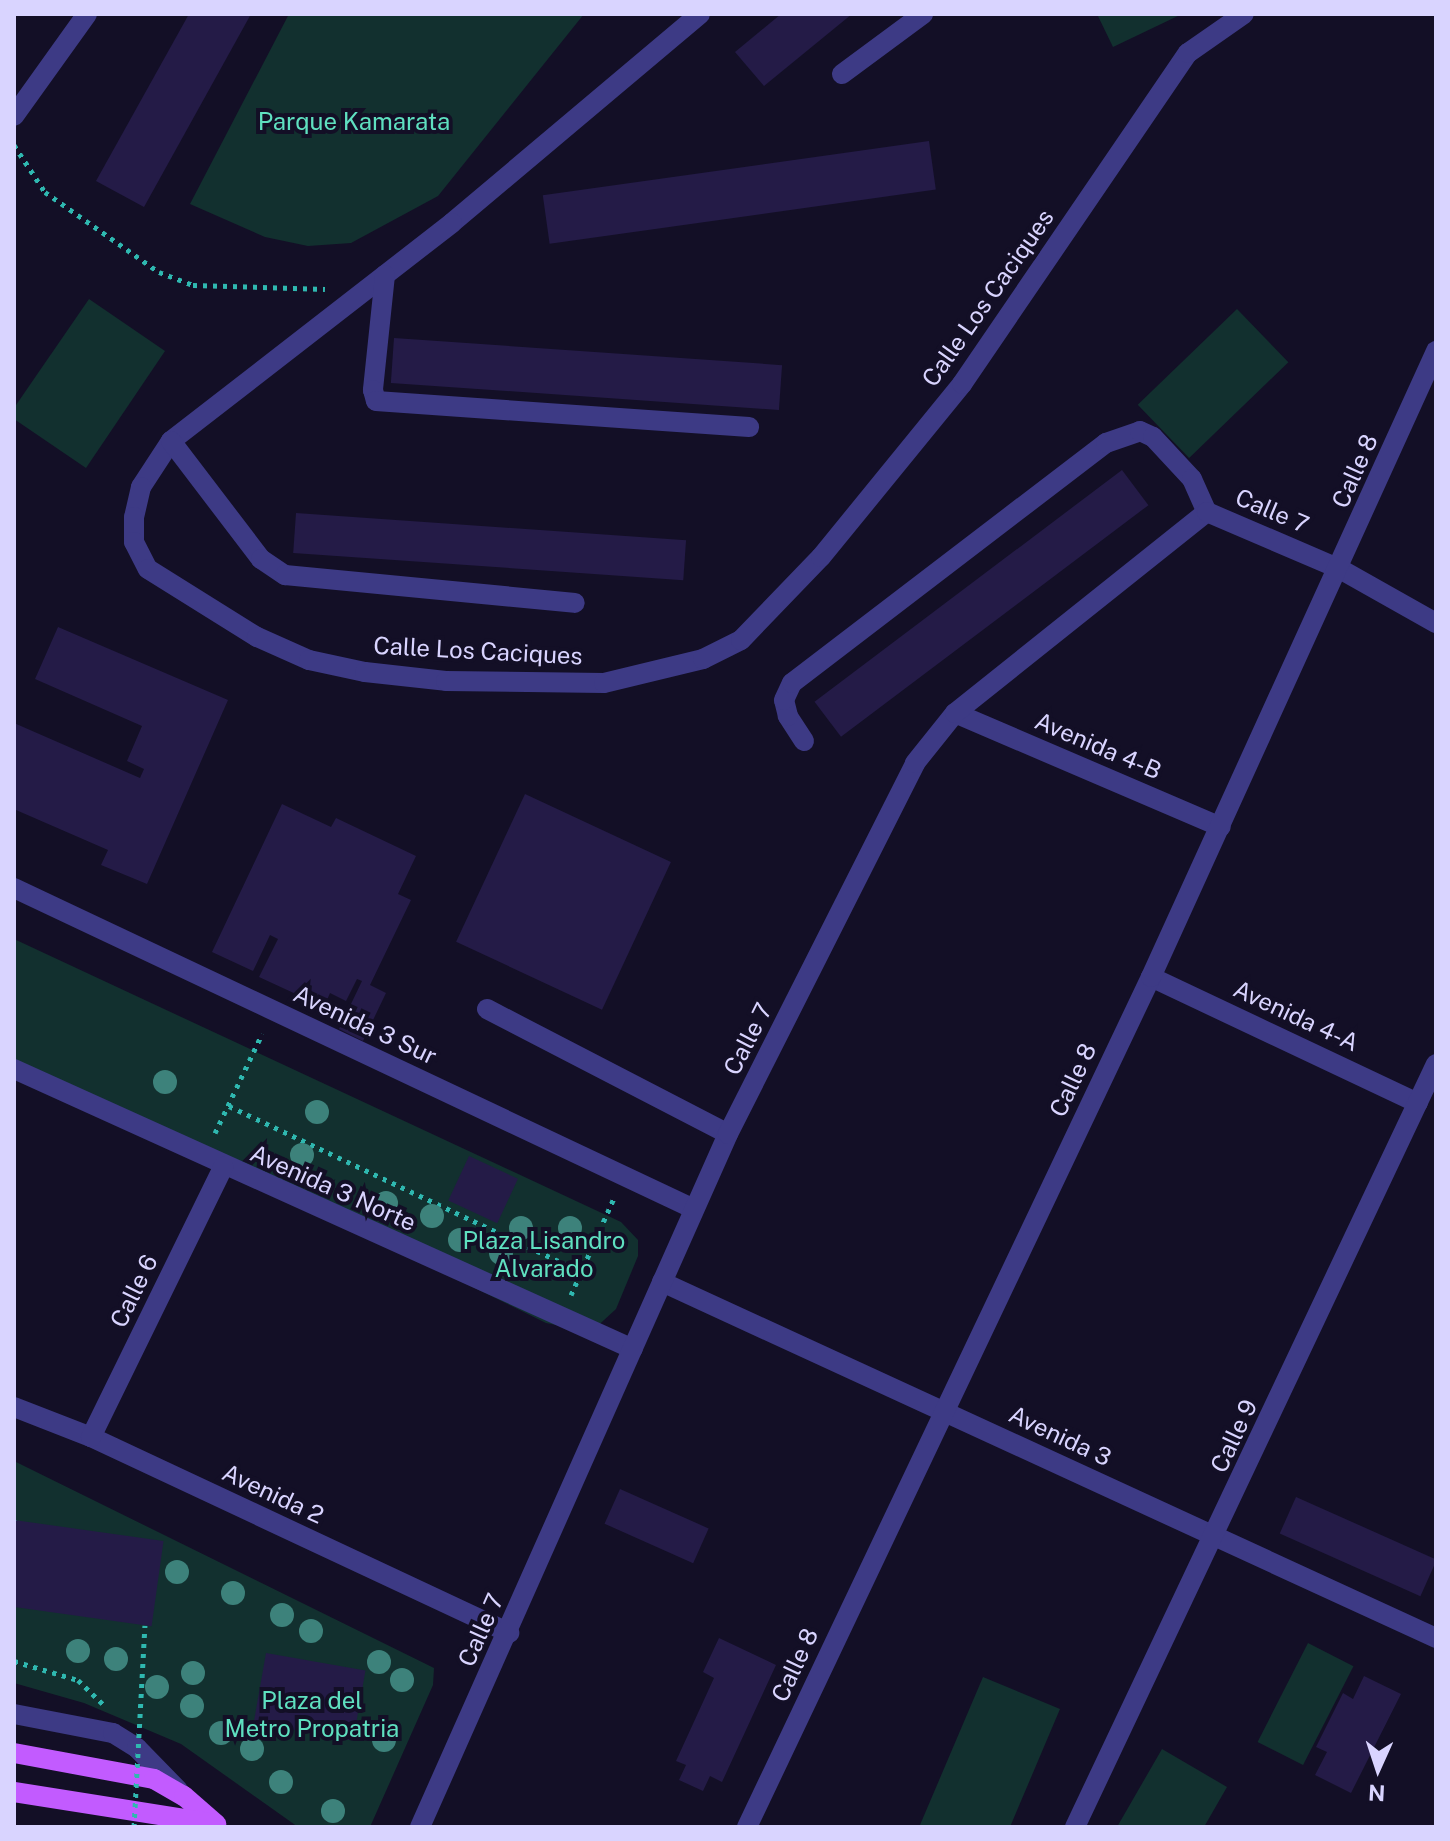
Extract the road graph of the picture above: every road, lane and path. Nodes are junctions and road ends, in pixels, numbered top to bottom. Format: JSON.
{"nodes":[{"id":1,"x":700,"y":14,"type":"edge"},
{"id":2,"x":923,"y":14,"type":"edge"},
{"id":3,"x":1244,"y":14,"type":"edge"},
{"id":4,"x":82,"y":16,"type":"edge"},
{"id":5,"x":842,"y":74,"type":"dead end"},
{"id":6,"x":14,"y":116,"type":"edge"},
{"id":7,"x":14,"y":145,"type":"edge"},
{"id":8,"x":385,"y":275,"type":"junction"},
{"id":9,"x":362,"y":292,"type":"junction"},
{"id":10,"x":1436,"y":351,"type":"edge"},
{"id":11,"x":749,"y":427,"type":"dead end"},
{"id":12,"x":171,"y":441,"type":"junction"},
{"id":13,"x":1207,"y":512,"type":"junction"},
{"id":14,"x":1340,"y":569,"type":"junction"},
{"id":15,"x":575,"y":603,"type":"dead end"},
{"id":16,"x":1436,"y":623,"type":"edge"},
{"id":17,"x":955,"y":713,"type":"junction"},
{"id":18,"x":804,"y":741,"type":"dead end"},
{"id":19,"x":1221,"y":827,"type":"junction"},
{"id":20,"x":14,"y":888,"type":"edge"},
{"id":21,"x":1151,"y":977,"type":"junction"},
{"id":22,"x":487,"y":1009,"type":"dead end"},
{"id":23,"x":273,"y":1010,"type":"junction"},
{"id":24,"x":1436,"y":1064,"type":"edge"},
{"id":25,"x":14,"y":1069,"type":"edge"},
{"id":26,"x":1418,"y":1103,"type":"junction"},
{"id":27,"x":229,"y":1106,"type":"junction"},
{"id":28,"x":728,"y":1134,"type":"junction"},
{"id":29,"x":203,"y":1155,"type":"junction"},
{"id":30,"x":223,"y":1167,"type":"junction"},
{"id":31,"x":624,"y":1175,"type":"junction"},
{"id":32,"x":694,"y":1209,"type":"junction"},
{"id":33,"x":582,"y":1272,"type":"junction"},
{"id":34,"x":662,"y":1282,"type":"junction"},
{"id":35,"x":559,"y":1319,"type":"junction"},
{"id":36,"x":633,"y":1349,"type":"junction"},
{"id":37,"x":14,"y":1407,"type":"edge"},
{"id":38,"x":946,"y":1411,"type":"junction"},
{"id":39,"x":91,"y":1437,"type":"junction"},
{"id":40,"x":1215,"y":1538,"type":"junction"},
{"id":41,"x":145,"y":1625,"type":"dead end"},
{"id":42,"x":509,"y":1633,"type":"junction"},
{"id":43,"x":1436,"y":1638,"type":"edge"},
{"id":44,"x":14,"y":1661,"type":"edge"},
{"id":45,"x":14,"y":1714,"type":"edge"},
{"id":46,"x":113,"y":1733,"type":"junction"},
{"id":47,"x":14,"y":1753,"type":"edge"},
{"id":48,"x":14,"y":1792,"type":"edge"},
{"id":49,"x":184,"y":1796,"type":"junction"},
{"id":50,"x":221,"y":1826,"type":"edge"},
{"id":51,"x":134,"y":1827,"type":"edge"},
{"id":52,"x":420,"y":1827,"type":"edge"},
{"id":53,"x":747,"y":1827,"type":"edge"},
{"id":54,"x":1075,"y":1827,"type":"edge"}],
"edges":[{"from":1,"to":8,"type":"street","name":"Calle Los Caciques"},
{"from":2,"to":5,"type":"street"},
{"from":3,"to":12,"type":"street","name":"Calle Los Caciques"},
{"from":4,"to":6,"type":"street"},
{"from":7,"to":9,"type":"path"},
{"from":8,"to":9,"type":"street","name":"Calle Los Caciques"},
{"from":8,"to":11,"type":"street"},
{"from":9,"to":12,"type":"street","name":"Calle Los Caciques"},
{"from":10,"to":14,"type":"street","name":"Calle 8"},
{"from":12,"to":15,"type":"street"},
{"from":13,"to":14,"type":"street","name":"Calle 7"},
{"from":13,"to":17,"type":"street","name":"Calle 7"},
{"from":13,"to":18,"type":"street"},
{"from":14,"to":16,"type":"street","name":"Calle 7"},
{"from":14,"to":19,"type":"street","name":"Calle 8"},
{"from":17,"to":19,"type":"street","name":"Avenida 4-B"},
{"from":17,"to":28,"type":"street","name":"Calle 7"},
{"from":19,"to":21,"type":"street","name":"Calle 8"},
{"from":20,"to":23,"type":"street","name":"Avenida 3 Sur"},
{"from":21,"to":26,"type":"street","name":"Avenida 4-A"},
{"from":21,"to":38,"type":"street","name":"Calle 8"},
{"from":22,"to":28,"type":"street"},
{"from":23,"to":27,"type":"path"},
{"from":23,"to":31,"type":"street","name":"Avenida 3 Sur"},
{"from":24,"to":26,"type":"street","name":"Calle 9"},
{"from":25,"to":29,"type":"street","name":"Avenida 3 Norte"},
{"from":26,"to":40,"type":"street","name":"Calle 9"},
{"from":27,"to":29,"type":"path"},
{"from":27,"to":33,"type":"path"},
{"from":28,"to":32,"type":"street","name":"Calle 7"},
{"from":29,"to":30,"type":"street","name":"Avenida 3 Norte"},
{"from":30,"to":35,"type":"street","name":"Avenida 3 Norte"},
{"from":30,"to":39,"type":"street","name":"Calle 6"},
{"from":31,"to":32,"type":"street","name":"Avenida 3 Sur"},
{"from":31,"to":33,"type":"path"},
{"from":32,"to":34,"type":"street","name":"Calle 7"},
{"from":33,"to":35,"type":"path"},
{"from":34,"to":36,"type":"street","name":"Calle 7"},
{"from":34,"to":38,"type":"street","name":"Avenida 3"},
{"from":35,"to":36,"type":"street","name":"Avenida 3 Norte"},
{"from":36,"to":42,"type":"street","name":"Calle 7"},
{"from":37,"to":39,"type":"street","name":"Avenida 2"},
{"from":38,"to":40,"type":"street","name":"Avenida 3"},
{"from":38,"to":53,"type":"street","name":"Calle 8"},
{"from":39,"to":42,"type":"street","name":"Avenida 2"},
{"from":40,"to":43,"type":"street","name":"Avenida 3"},
{"from":40,"to":54,"type":"street","name":"Calle 9"},
{"from":41,"to":51,"type":"path","bridge":true},
{"from":42,"to":52,"type":"street","name":"Calle 7"},
{"from":44,"to":46,"type":"path"},
{"from":45,"to":46,"type":"street"},
{"from":46,"to":49,"type":"street"},
{"from":47,"to":49,"type":"main road"},
{"from":48,"to":50,"type":"main road"},
{"from":49,"to":50,"type":"main road"}]}
